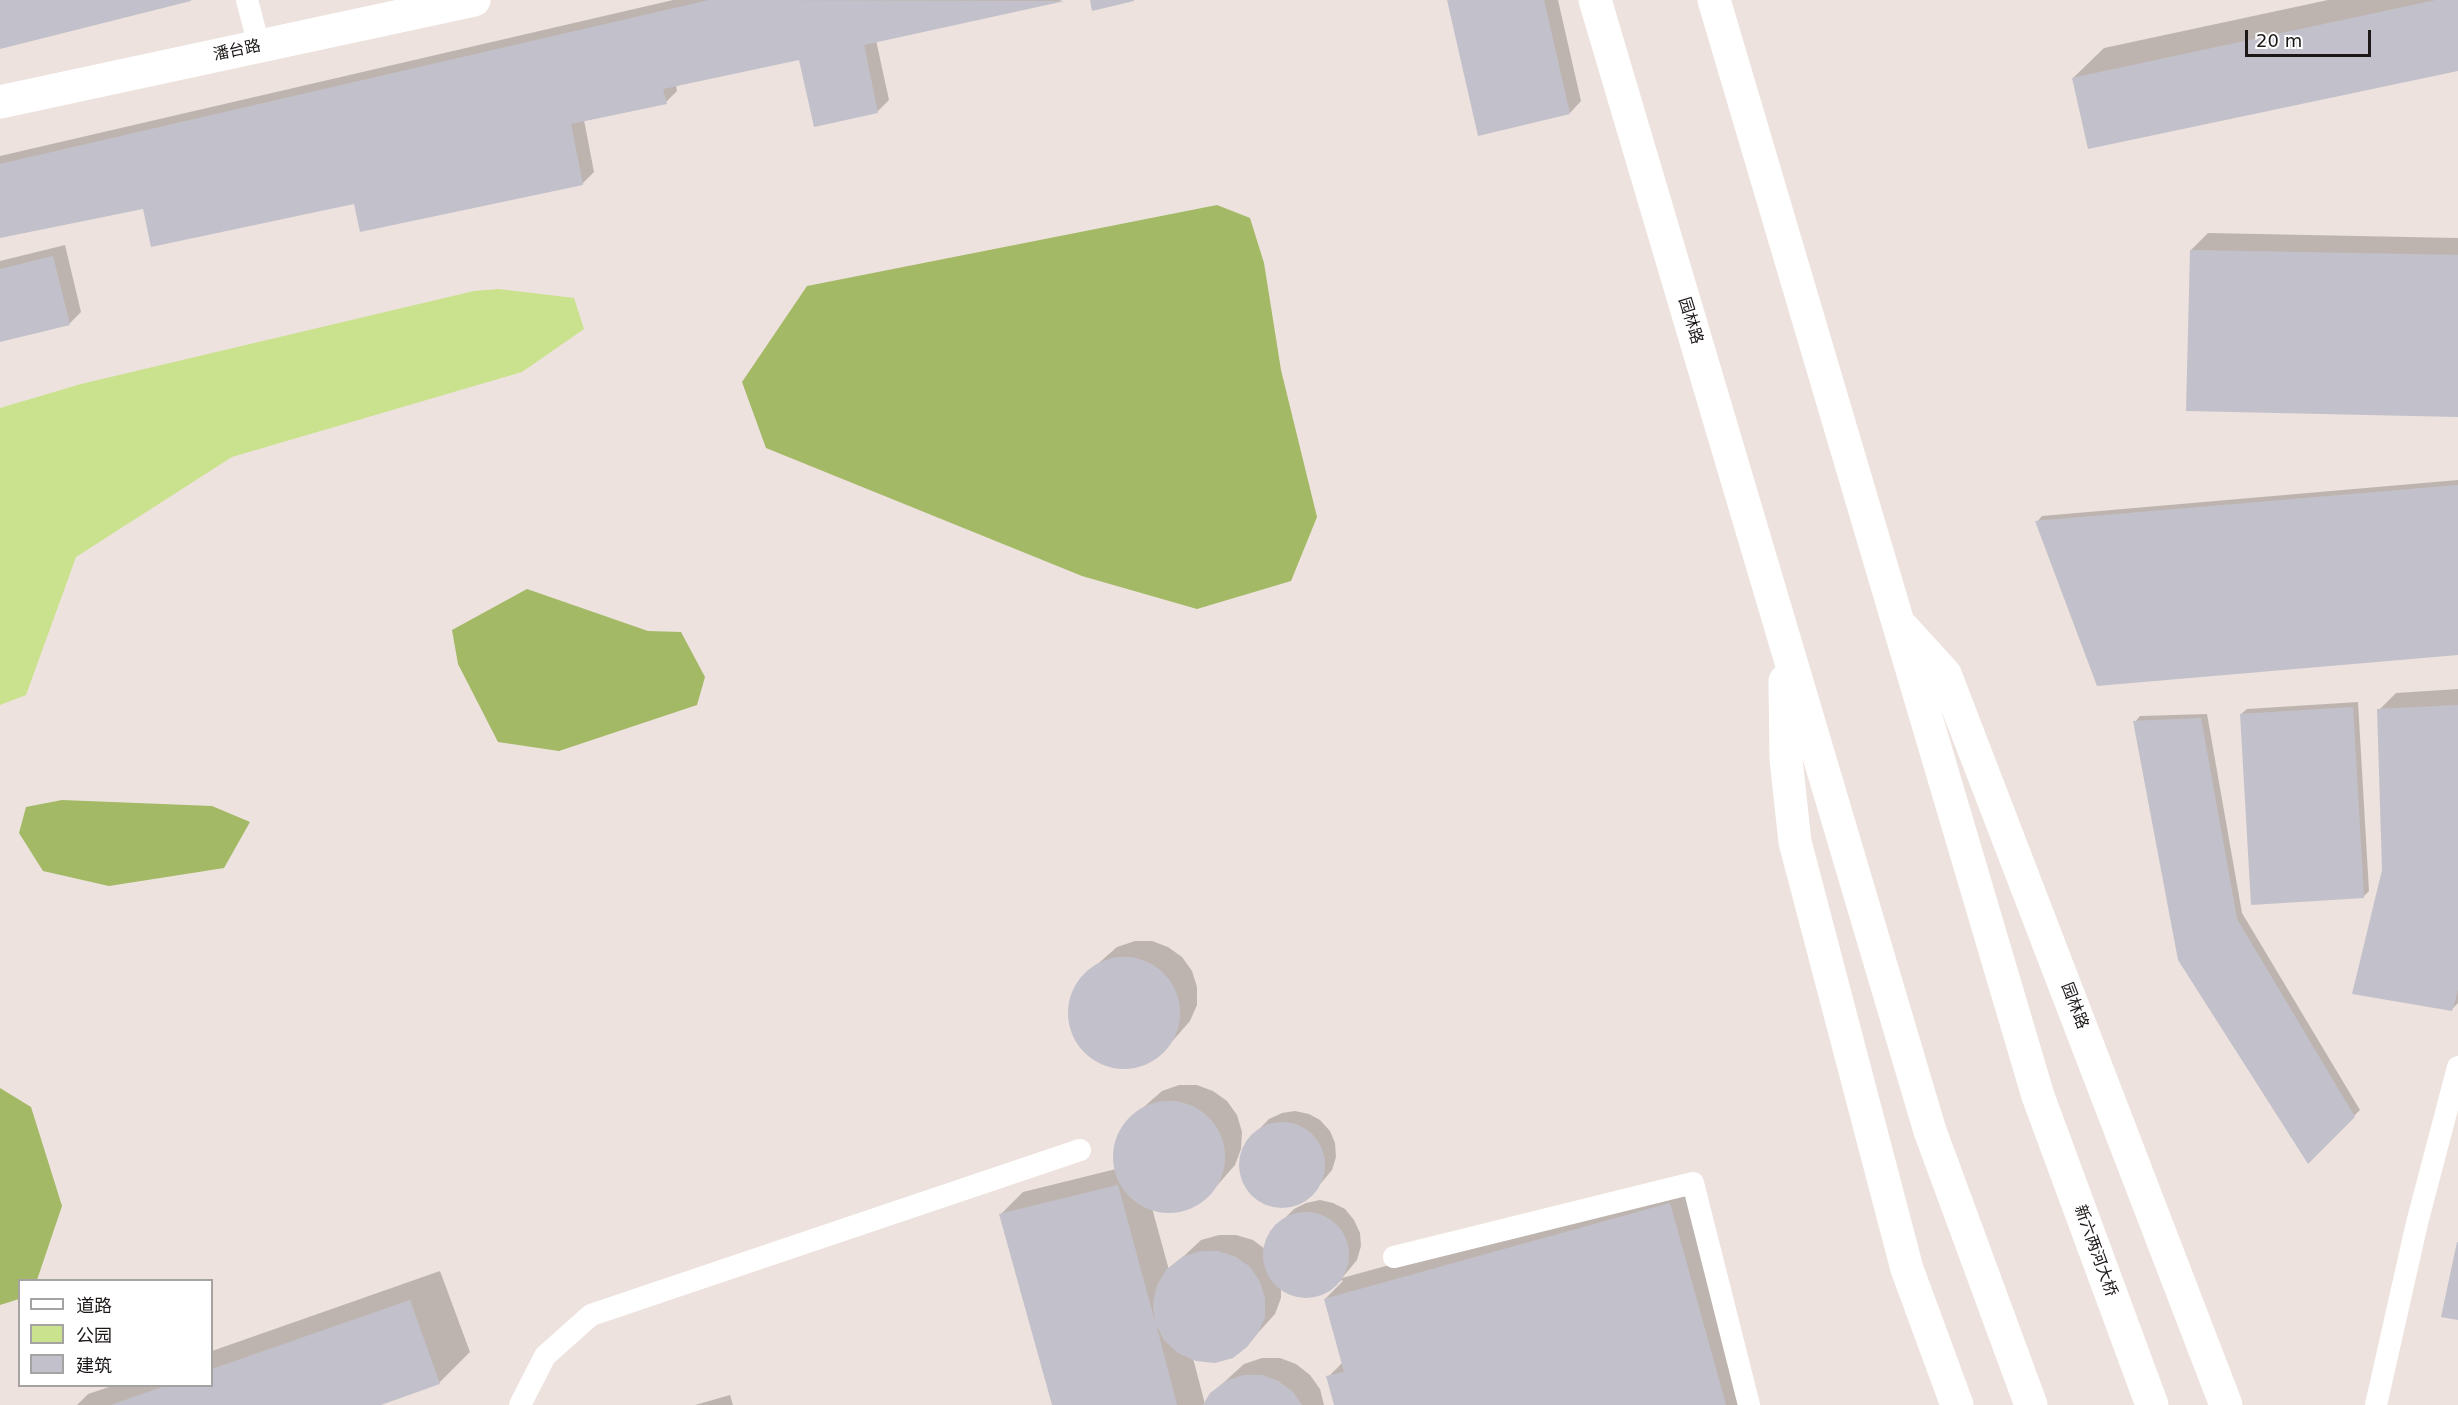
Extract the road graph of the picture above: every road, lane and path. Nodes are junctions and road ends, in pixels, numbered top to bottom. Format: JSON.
{"nodes":[{"id":1,"x":247,"y":0,"type":"edge"},
{"id":2,"x":474,"y":0,"type":"edge"},
{"id":3,"x":1595,"y":0,"type":"edge"},
{"id":4,"x":1714,"y":0,"type":"edge"},
{"id":5,"x":259,"y":46,"type":"junction"},
{"id":6,"x":0,"y":102,"type":"edge"},
{"id":7,"x":1898,"y":622,"type":"junction"},
{"id":8,"x":1785,"y":643,"type":"junction"},
{"id":9,"x":2458,"y":1067,"type":"edge"},
{"id":10,"x":2038,"y":1096,"type":"joint"},
{"id":11,"x":1080,"y":1150,"type":"dead end"},
{"id":12,"x":1394,"y":1257,"type":"dead end"},
{"id":13,"x":520,"y":1405,"type":"edge"},
{"id":14,"x":1749,"y":1405,"type":"edge"},
{"id":15,"x":1958,"y":1405,"type":"edge"},
{"id":16,"x":2031,"y":1405,"type":"edge"},
{"id":17,"x":2152,"y":1405,"type":"edge"},
{"id":18,"x":2226,"y":1405,"type":"edge"},
{"id":19,"x":2376,"y":1405,"type":"edge"}],
"edges":[{"from":1,"to":5,"type":"lane"},
{"from":2,"to":5,"type":"main road","name":"潘台路"},
{"from":3,"to":8,"type":"main road","name":"园林路"},
{"from":4,"to":7,"type":"main road","name":"园林路"},
{"from":5,"to":6,"type":"main road","name":"潘台路"},
{"from":7,"to":10,"type":"main road","name":"园林路"},
{"from":7,"to":18,"type":"main road","name":"园林路"},
{"from":8,"to":15,"type":"main road","name":"园林路"},
{"from":8,"to":16,"type":"main road","name":"园林路"},
{"from":9,"to":19,"type":"lane"},
{"from":10,"to":17,"type":"main road","name":"新六两河大桥"},
{"from":11,"to":13,"type":"lane"},
{"from":12,"to":14,"type":"lane"}]}
